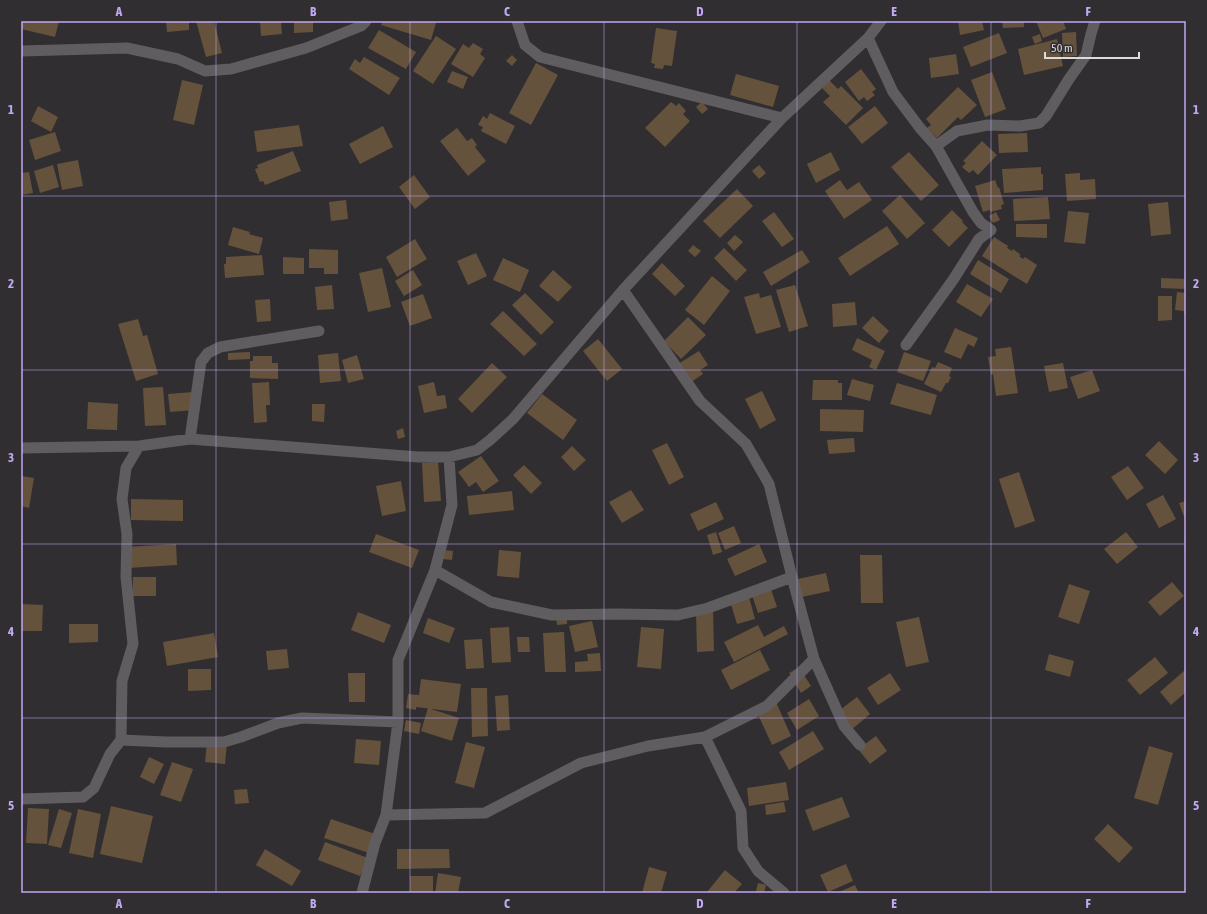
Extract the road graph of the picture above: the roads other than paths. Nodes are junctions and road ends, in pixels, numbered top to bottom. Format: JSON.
{"nodes":[{"id":1,"x":366,"y":21,"type":"edge"},
{"id":2,"x":517,"y":21,"type":"edge"},
{"id":3,"x":881,"y":21,"type":"edge"},
{"id":4,"x":1095,"y":21,"type":"edge"},
{"id":5,"x":868,"y":38,"type":"junction"},
{"id":6,"x":21,"y":51,"type":"edge"},
{"id":7,"x":782,"y":118,"type":"junction"},
{"id":8,"x":936,"y":146,"type":"junction"},
{"id":9,"x":623,"y":290,"type":"junction"},
{"id":10,"x":319,"y":331,"type":"dead end"},
{"id":11,"x":906,"y":344,"type":"dead end"},
{"id":12,"x":190,"y":439,"type":"junction"},
{"id":13,"x":139,"y":446,"type":"junction"},
{"id":14,"x":21,"y":448,"type":"edge"},
{"id":15,"x":449,"y":457,"type":"junction"},
{"id":16,"x":435,"y":570,"type":"junction"},
{"id":17,"x":792,"y":577,"type":"junction"},
{"id":18,"x":814,"y":659,"type":"junction"},
{"id":19,"x":398,"y":722,"type":"junction"},
{"id":20,"x":705,"y":737,"type":"junction"},
{"id":21,"x":121,"y":740,"type":"junction"},
{"id":22,"x":860,"y":745,"type":"dead end"},
{"id":23,"x":21,"y":799,"type":"edge"},
{"id":24,"x":386,"y":815,"type":"junction"},
{"id":25,"x":362,"y":893,"type":"edge"},
{"id":26,"x":784,"y":893,"type":"edge"}],
"edges":[{"from":1,"to":6,"type":"street"},
{"from":2,"to":7,"type":"street"},
{"from":3,"to":5,"type":"street"},
{"from":4,"to":8,"type":"street"},
{"from":5,"to":7,"type":"street"},
{"from":5,"to":8,"type":"street"},
{"from":7,"to":9,"type":"street"},
{"from":8,"to":11,"type":"street"},
{"from":9,"to":15,"type":"street"},
{"from":9,"to":17,"type":"street"},
{"from":10,"to":12,"type":"street"},
{"from":12,"to":13,"type":"street"},
{"from":12,"to":15,"type":"street"},
{"from":13,"to":14,"type":"street"},
{"from":13,"to":21,"type":"street"},
{"from":15,"to":16,"type":"street"},
{"from":16,"to":17,"type":"street"},
{"from":16,"to":19,"type":"street"},
{"from":17,"to":18,"type":"street"},
{"from":18,"to":20,"type":"street"},
{"from":18,"to":22,"type":"street"},
{"from":19,"to":21,"type":"street"},
{"from":19,"to":24,"type":"street"},
{"from":20,"to":24,"type":"street"},
{"from":20,"to":26,"type":"street"},
{"from":21,"to":23,"type":"street"},
{"from":24,"to":25,"type":"street"}]}
